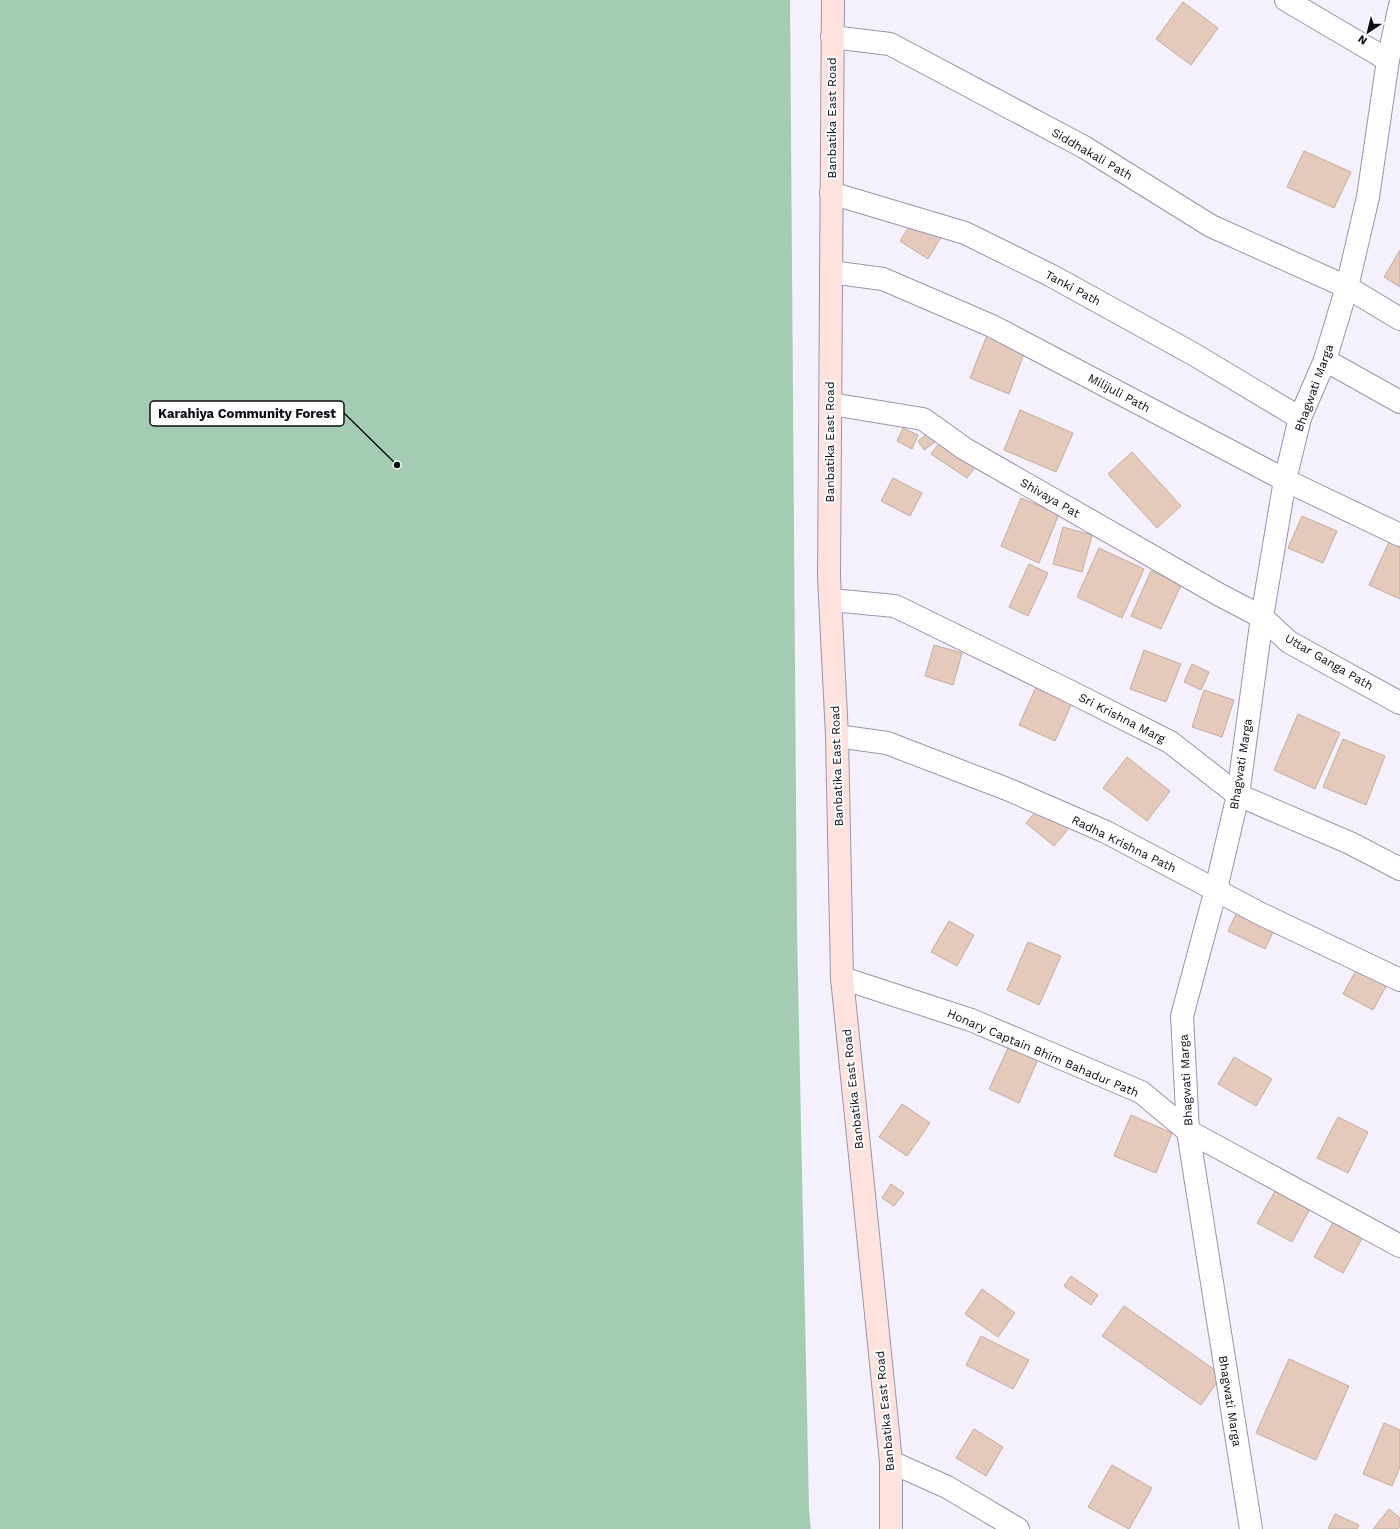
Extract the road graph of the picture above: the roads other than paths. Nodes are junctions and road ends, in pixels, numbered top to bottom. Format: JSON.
{"nodes":[{"id":1,"x":833,"y":0,"type":"edge"},
{"id":2,"x":1286,"y":0,"type":"edge"},
{"id":3,"x":1400,"y":5,"type":"edge"},
{"id":4,"x":832,"y":36,"type":"junction"},
{"id":5,"x":1388,"y":60,"type":"junction"},
{"id":6,"x":831,"y":193,"type":"junction"},
{"id":7,"x":831,"y":272,"type":"junction"},
{"id":8,"x":1347,"y":287,"type":"junction"},
{"id":9,"x":1400,"y":319,"type":"edge"},
{"id":10,"x":1325,"y":360,"type":"junction"},
{"id":11,"x":1400,"y":402,"type":"edge"},
{"id":12,"x":831,"y":404,"type":"junction"},
{"id":13,"x":1300,"y":418,"type":"junction"},
{"id":14,"x":1285,"y":480,"type":"junction"},
{"id":15,"x":1400,"y":535,"type":"edge"},
{"id":16,"x":830,"y":600,"type":"junction"},
{"id":17,"x":1262,"y":617,"type":"junction"},
{"id":18,"x":1400,"y":703,"type":"edge"},
{"id":19,"x":837,"y":736,"type":"junction"},
{"id":20,"x":1238,"y":795,"type":"junction"},
{"id":21,"x":1400,"y":869,"type":"edge"},
{"id":22,"x":1216,"y":889,"type":"junction"},
{"id":23,"x":842,"y":978,"type":"junction"},
{"id":24,"x":1400,"y":980,"type":"edge"},
{"id":25,"x":1188,"y":1131,"type":"junction"},
{"id":26,"x":1400,"y":1246,"type":"edge"},
{"id":27,"x":891,"y":1462,"type":"junction"},
{"id":28,"x":891,"y":1529,"type":"edge"},
{"id":29,"x":1018,"y":1529,"type":"edge"},
{"id":30,"x":1251,"y":1529,"type":"edge"}],
"edges":[{"from":1,"to":4,"type":"street","name":"Banbatika East Road"},
{"from":2,"to":5,"type":"street"},
{"from":3,"to":5,"type":"street","name":"Bhagwati Marga"},
{"from":4,"to":6,"type":"street","name":"Banbatika East Road"},
{"from":4,"to":8,"type":"street","name":"Siddhakali Path"},
{"from":5,"to":8,"type":"street","name":"Bhagwati Marga"},
{"from":6,"to":7,"type":"street","name":"Banbatika East Road"},
{"from":6,"to":13,"type":"street","name":"Tanki Path"},
{"from":7,"to":12,"type":"street","name":"Banbatika East Road"},
{"from":7,"to":14,"type":"street","name":"Milijuli Path"},
{"from":8,"to":9,"type":"street","name":"Siddhakali Path"},
{"from":8,"to":10,"type":"street","name":"Bhagwati Marga"},
{"from":10,"to":11,"type":"street"},
{"from":10,"to":13,"type":"street","name":"Bhagwati Marga"},
{"from":12,"to":16,"type":"street","name":"Banbatika East Road"},
{"from":12,"to":17,"type":"street","name":"Shivaya Pat"},
{"from":13,"to":14,"type":"street","name":"Bhagwati Marga"},
{"from":14,"to":15,"type":"street","name":"Milijuli Path"},
{"from":14,"to":17,"type":"street","name":"Bhagwati Marga"},
{"from":16,"to":19,"type":"street","name":"Banbatika East Road"},
{"from":16,"to":20,"type":"street","name":"Sri Krishna Marg"},
{"from":17,"to":18,"type":"street","name":"Uttar Ganga Path"},
{"from":17,"to":20,"type":"street","name":"Bhagwati Marga"},
{"from":19,"to":22,"type":"street","name":"Radha Krishna Path"},
{"from":19,"to":23,"type":"street","name":"Banbatika East Road"},
{"from":20,"to":21,"type":"street","name":"Sri Krishna Marg"},
{"from":20,"to":22,"type":"street","name":"Bhagwati Marga"},
{"from":22,"to":24,"type":"street","name":"Radha Krishna Path"},
{"from":22,"to":25,"type":"street","name":"Bhagwati Marga"},
{"from":23,"to":25,"type":"street","name":"Honary Captain Bhim Bahadur Path"},
{"from":23,"to":27,"type":"street","name":"Banbatika East Road"},
{"from":25,"to":26,"type":"street","name":"Honary Captain Bhim Bahadur Path"},
{"from":25,"to":30,"type":"street","name":"Bhagwati Marga"},
{"from":27,"to":28,"type":"street","name":"Banbatika East Road"},
{"from":27,"to":29,"type":"street"}]}
